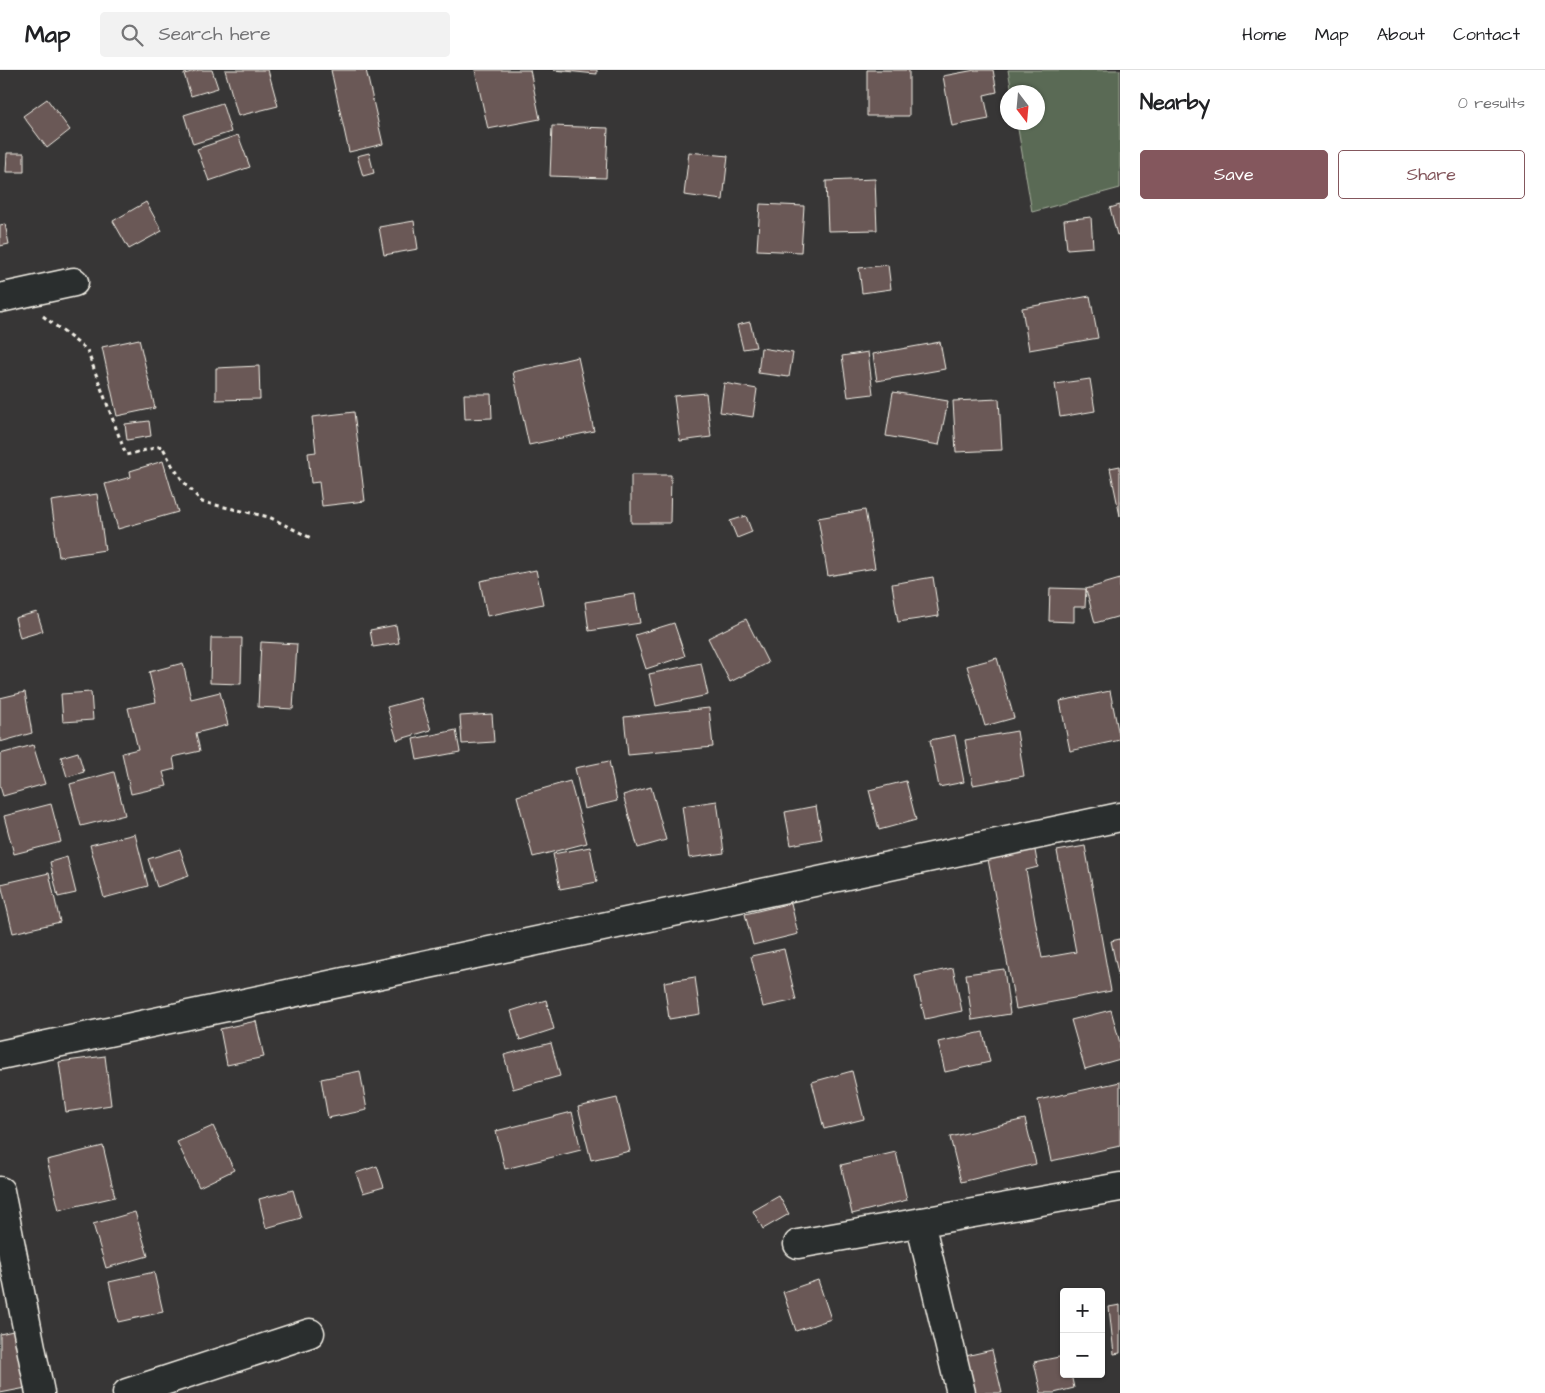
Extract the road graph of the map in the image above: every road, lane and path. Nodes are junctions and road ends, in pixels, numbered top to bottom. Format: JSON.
{"nodes":[{"id":1,"x":74,"y":282,"type":"dead end"},
{"id":2,"x":7,"y":296,"type":"edge"},
{"id":3,"x":313,"y":539,"type":"dead end"},
{"id":4,"x":1120,"y":817,"type":"edge"},
{"id":5,"x":0,"y":1055,"type":"edge"},
{"id":6,"x":1120,"y":1187,"type":"edge"},
{"id":7,"x":0,"y":1191,"type":"edge"},
{"id":8,"x":920,"y":1222,"type":"junction"},
{"id":9,"x":798,"y":1244,"type":"dead end"},
{"id":10,"x":310,"y":1333,"type":"dead end"},
{"id":11,"x":40,"y":1393,"type":"edge"},
{"id":12,"x":127,"y":1393,"type":"edge"},
{"id":13,"x":961,"y":1393,"type":"edge"}],
"edges":[{"from":1,"to":2,"type":"street"},
{"from":2,"to":3,"type":"path"},
{"from":4,"to":5,"type":"street"},
{"from":6,"to":8,"type":"street"},
{"from":7,"to":11,"type":"street"},
{"from":8,"to":9,"type":"street"},
{"from":8,"to":13,"type":"street"},
{"from":10,"to":12,"type":"street"}]}
